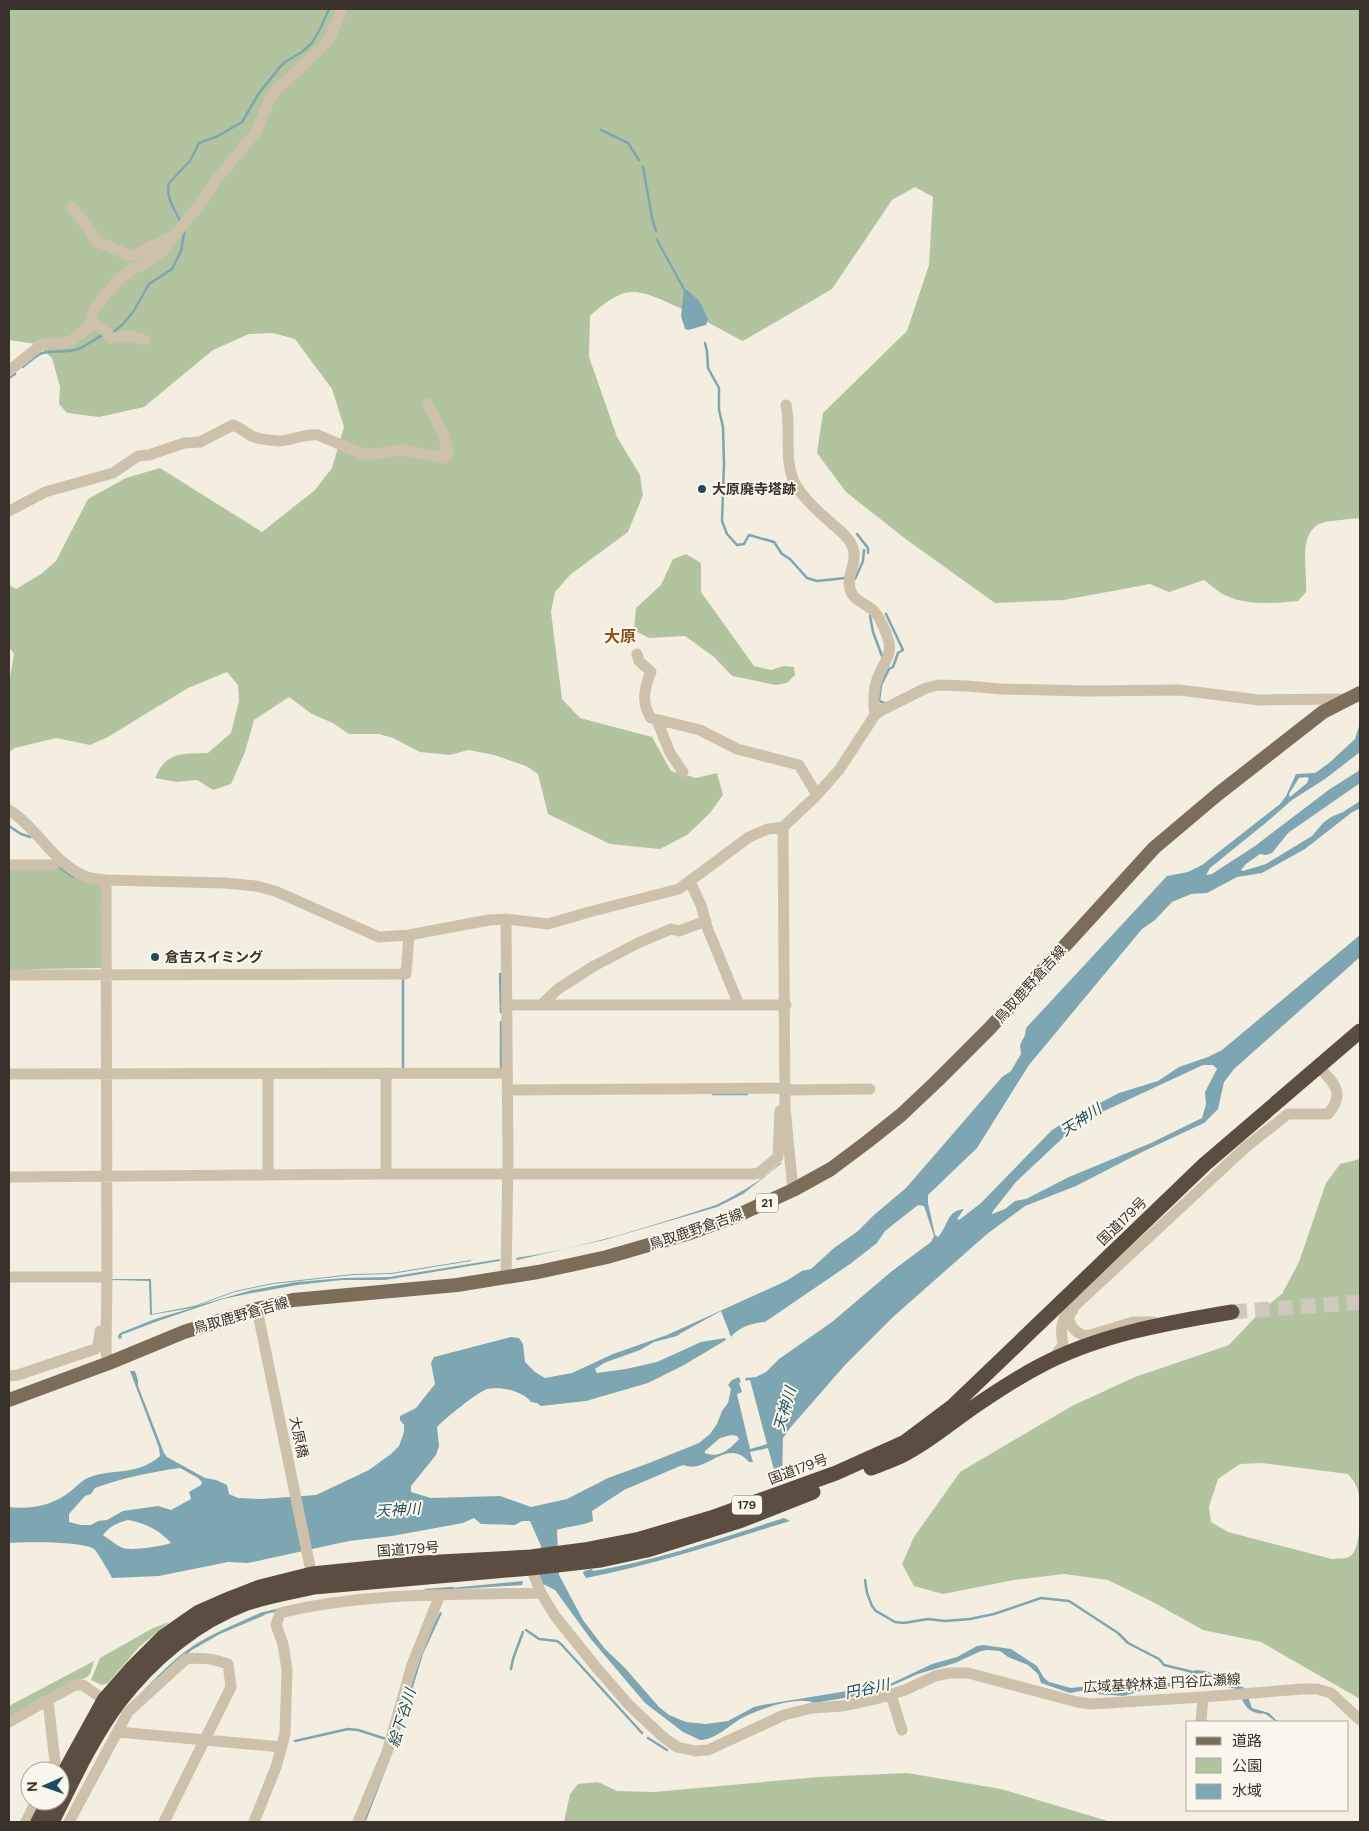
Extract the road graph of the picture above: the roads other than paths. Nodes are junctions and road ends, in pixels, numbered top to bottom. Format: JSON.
{"nodes":[{"id":1,"x":342,"y":9,"type":"edge"},
{"id":2,"x":72,"y":207,"type":"dead end"},
{"id":3,"x":174,"y":236,"type":"junction"},
{"id":4,"x":90,"y":321,"type":"junction"},
{"id":5,"x":145,"y":340,"type":"dead end"},
{"id":6,"x":9,"y":372,"type":"edge"},
{"id":7,"x":428,"y":404,"type":"dead end"},
{"id":8,"x":786,"y":405,"type":"dead end"},
{"id":9,"x":9,"y":511,"type":"edge"},
{"id":10,"x":637,"y":654,"type":"dead end"},
{"id":11,"x":1360,"y":693,"type":"edge"},
{"id":12,"x":1346,"y":699,"type":"junction"},
{"id":13,"x":875,"y":715,"type":"junction"},
{"id":14,"x":657,"y":720,"type":"junction"},
{"id":15,"x":683,"y":772,"type":"dead end"},
{"id":16,"x":817,"y":795,"type":"junction"},
{"id":17,"x":9,"y":810,"type":"edge"},
{"id":18,"x":783,"y":827,"type":"junction"},
{"id":19,"x":60,"y":860,"type":"junction"},
{"id":20,"x":9,"y":865,"type":"edge"},
{"id":21,"x":106,"y":880,"type":"junction"},
{"id":22,"x":690,"y":882,"type":"junction"},
{"id":23,"x":506,"y":919,"type":"junction"},
{"id":24,"x":706,"y":921,"type":"junction"},
{"id":25,"x":409,"y":935,"type":"junction"},
{"id":26,"x":105,"y":974,"type":"junction"},
{"id":27,"x":9,"y":975,"type":"edge"},
{"id":28,"x":542,"y":1004,"type":"junction"},
{"id":29,"x":739,"y":1004,"type":"junction"},
{"id":30,"x":506,"y":1005,"type":"junction"},
{"id":31,"x":786,"y":1005,"type":"junction"},
{"id":32,"x":1360,"y":1031,"type":"edge"},
{"id":33,"x":1319,"y":1067,"type":"junction"},
{"id":34,"x":386,"y":1073,"type":"junction"},
{"id":35,"x":507,"y":1073,"type":"junction"},
{"id":36,"x":9,"y":1074,"type":"edge"},
{"id":37,"x":106,"y":1074,"type":"junction"},
{"id":38,"x":268,"y":1074,"type":"junction"},
{"id":39,"x":786,"y":1089,"type":"junction"},
{"id":40,"x":870,"y":1089,"type":"dead end"},
{"id":41,"x":507,"y":1090,"type":"junction"},
{"id":42,"x":785,"y":1108,"type":"junction"},
{"id":43,"x":386,"y":1174,"type":"junction"},
{"id":44,"x":508,"y":1174,"type":"junction"},
{"id":45,"x":107,"y":1176,"type":"junction"},
{"id":46,"x":268,"y":1176,"type":"junction"},
{"id":47,"x":9,"y":1177,"type":"edge"},
{"id":48,"x":793,"y":1190,"type":"junction"},
{"id":49,"x":9,"y":1277,"type":"edge"},
{"id":50,"x":104,"y":1277,"type":"junction"},
{"id":51,"x":506,"y":1277,"type":"junction"},
{"id":52,"x":1075,"y":1306,"type":"junction"},
{"id":53,"x":257,"y":1309,"type":"junction"},
{"id":54,"x":1232,"y":1312,"type":"tunnel mouth"},
{"id":55,"x":1172,"y":1322,"type":"junction"},
{"id":56,"x":1053,"y":1359,"type":"junction"},
{"id":57,"x":109,"y":1363,"type":"junction"},
{"id":58,"x":9,"y":1376,"type":"edge"},
{"id":59,"x":9,"y":1400,"type":"edge"},
{"id":60,"x":531,"y":1562,"type":"junction"},
{"id":61,"x":313,"y":1580,"type":"junction"},
{"id":62,"x":541,"y":1593,"type":"junction"},
{"id":63,"x":440,"y":1595,"type":"junction"},
{"id":64,"x":891,"y":1695,"type":"junction"},
{"id":65,"x":1202,"y":1697,"type":"junction"},
{"id":66,"x":104,"y":1700,"type":"junction"},
{"id":67,"x":48,"y":1702,"type":"junction"},
{"id":68,"x":1360,"y":1720,"type":"edge"},
{"id":69,"x":1201,"y":1721,"type":"edge"},
{"id":70,"x":9,"y":1722,"type":"edge"},
{"id":71,"x":902,"y":1730,"type":"dead end"},
{"id":72,"x":118,"y":1732,"type":"junction"},
{"id":73,"x":204,"y":1739,"type":"junction"},
{"id":74,"x":282,"y":1747,"type":"junction"},
{"id":75,"x":56,"y":1761,"type":"edge"},
{"id":76,"x":70,"y":1762,"type":"edge"},
{"id":77,"x":52,"y":1822,"type":"edge"},
{"id":78,"x":69,"y":1822,"type":"edge"},
{"id":79,"x":164,"y":1822,"type":"edge"},
{"id":80,"x":254,"y":1822,"type":"edge"},
{"id":81,"x":358,"y":1822,"type":"edge"}],
"edges":[{"from":1,"to":3,"type":"street"},
{"from":2,"to":3,"type":"street"},
{"from":3,"to":4,"type":"street"},
{"from":4,"to":5,"type":"street"},
{"from":4,"to":6,"type":"street"},
{"from":7,"to":9,"type":"street"},
{"from":8,"to":13,"type":"street"},
{"from":10,"to":14,"type":"street"},
{"from":11,"to":12,"type":"main road","name":"鳥取鹿野倉吉線","number":"21"},
{"from":12,"to":13,"type":"street"},
{"from":12,"to":48,"type":"main road","name":"鳥取鹿野倉吉線","number":"21"},
{"from":13,"to":16,"type":"street"},
{"from":14,"to":15,"type":"street"},
{"from":14,"to":16,"type":"street"},
{"from":16,"to":18,"type":"street"},
{"from":17,"to":19,"type":"street"},
{"from":18,"to":22,"type":"street"},
{"from":18,"to":31,"type":"street"},
{"from":19,"to":20,"type":"street"},
{"from":19,"to":21,"type":"street"},
{"from":21,"to":25,"type":"street"},
{"from":21,"to":26,"type":"street"},
{"from":22,"to":23,"type":"street"},
{"from":22,"to":24,"type":"street"},
{"from":23,"to":25,"type":"street"},
{"from":23,"to":30,"type":"street"},
{"from":24,"to":28,"type":"street"},
{"from":24,"to":29,"type":"street"},
{"from":25,"to":26,"type":"street"},
{"from":26,"to":27,"type":"street"},
{"from":26,"to":37,"type":"street"},
{"from":28,"to":29,"type":"street"},
{"from":28,"to":30,"type":"street"},
{"from":29,"to":31,"type":"street"},
{"from":30,"to":35,"type":"street"},
{"from":31,"to":39,"type":"street"},
{"from":32,"to":33,"type":"highway","name":"国道179号","number":"179"},
{"from":33,"to":52,"type":"street"},
{"from":33,"to":60,"type":"highway","name":"国道179号","number":"179"},
{"from":34,"to":35,"type":"street"},
{"from":34,"to":38,"type":"street"},
{"from":34,"to":43,"type":"street"},
{"from":35,"to":41,"type":"street"},
{"from":36,"to":37,"type":"street"},
{"from":37,"to":38,"type":"street"},
{"from":37,"to":45,"type":"street"},
{"from":38,"to":46,"type":"street"},
{"from":39,"to":40,"type":"street"},
{"from":39,"to":41,"type":"street"},
{"from":39,"to":42,"type":"street"},
{"from":41,"to":44,"type":"street"},
{"from":42,"to":44,"type":"street"},
{"from":42,"to":48,"type":"street"},
{"from":43,"to":44,"type":"street"},
{"from":43,"to":46,"type":"street"},
{"from":44,"to":51,"type":"street"},
{"from":45,"to":46,"type":"street"},
{"from":45,"to":47,"type":"street"},
{"from":45,"to":50,"type":"street"},
{"from":48,"to":51,"type":"main road","name":"鳥取鹿野倉吉線","number":"21"},
{"from":49,"to":50,"type":"street"},
{"from":50,"to":57,"type":"street"},
{"from":50,"to":58,"type":"street"},
{"from":51,"to":53,"type":"main road","name":"鳥取鹿野倉吉線","number":"21"},
{"from":52,"to":55,"type":"street"},
{"from":52,"to":56,"type":"street"},
{"from":53,"to":57,"type":"main road","name":"鳥取鹿野倉吉線","number":"21"},
{"from":53,"to":61,"type":"street","name":"大原橋"},
{"from":54,"to":55,"type":"highway","name":"国道179号","number":"179"},
{"from":55,"to":56,"type":"highway","name":"国道179号","number":"179"},
{"from":56,"to":60,"type":"highway","name":"国道179号","number":"179"},
{"from":57,"to":59,"type":"main road","name":"鳥取鹿野倉吉線","number":"21"},
{"from":60,"to":61,"type":"highway","name":"国道179号","number":"179"},
{"from":60,"to":62,"type":"street","name":"広域基幹林道 円谷広瀬線"},
{"from":61,"to":66,"type":"highway","name":"国道179号","number":"179"},
{"from":61,"to":77,"type":"highway","name":"国道179号","number":"179"},
{"from":62,"to":63,"type":"street"},
{"from":62,"to":64,"type":"street","name":"広域基幹林道 円谷広瀬線"},
{"from":63,"to":74,"type":"street"},
{"from":63,"to":81,"type":"street"},
{"from":64,"to":65,"type":"street","name":"広域基幹林道 円谷広瀬線"},
{"from":64,"to":71,"type":"street"},
{"from":65,"to":68,"type":"street","name":"広域基幹林道 円谷広瀬線"},
{"from":65,"to":69,"type":"street"},
{"from":66,"to":67,"type":"street"},
{"from":66,"to":76,"type":"highway","name":"国道179号","number":"179"},
{"from":67,"to":70,"type":"street"},
{"from":67,"to":75,"type":"street"},
{"from":72,"to":73,"type":"street"},
{"from":72,"to":73,"type":"street"},
{"from":72,"to":78,"type":"street"},
{"from":73,"to":74,"type":"street"},
{"from":73,"to":79,"type":"street"},
{"from":74,"to":80,"type":"street"}]}
